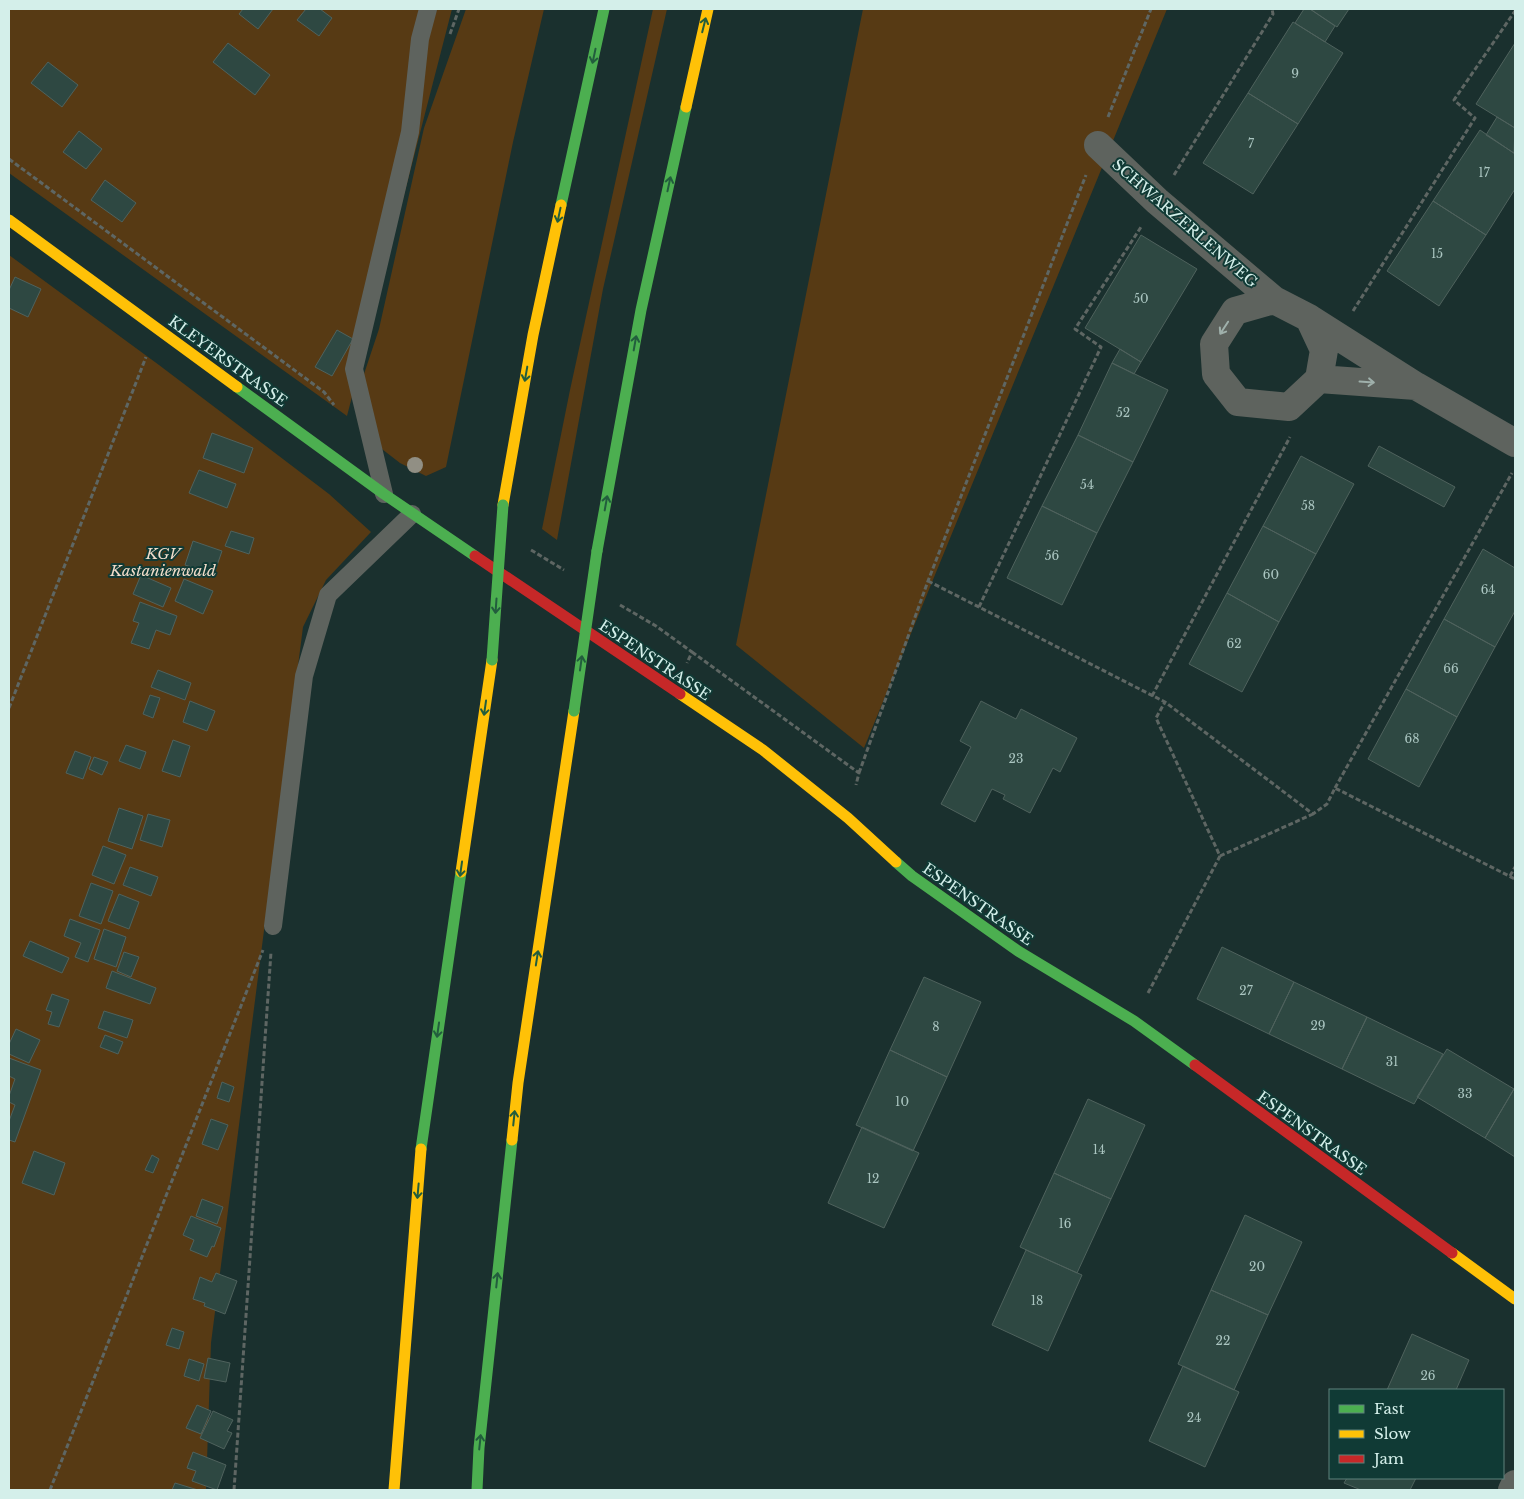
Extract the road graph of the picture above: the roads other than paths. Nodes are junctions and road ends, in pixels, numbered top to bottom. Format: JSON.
{"nodes":[{"id":1,"x":428,"y":9,"type":"edge"},
{"id":2,"x":604,"y":9,"type":"edge"},
{"id":3,"x":708,"y":9,"type":"edge"},
{"id":4,"x":1098,"y":145,"type":"road end"},
{"id":5,"x":9,"y":220,"type":"edge"},
{"id":6,"x":1274,"y":300,"type":"junction"},
{"id":7,"x":1309,"y":318,"type":"junction"},
{"id":8,"x":1319,"y":379,"type":"junction"},
{"id":9,"x":1416,"y":386,"type":"junction"},
{"id":10,"x":1515,"y":443,"type":"edge"},
{"id":11,"x":384,"y":494,"type":"junction"},
{"id":12,"x":412,"y":514,"type":"junction"},
{"id":13,"x":430,"y":525,"type":"joint"},
{"id":14,"x":273,"y":926,"type":"road end"},
{"id":15,"x":1515,"y":1299,"type":"edge"},
{"id":16,"x":1515,"y":1484,"type":"edge"},
{"id":17,"x":394,"y":1490,"type":"edge"},
{"id":18,"x":477,"y":1490,"type":"edge"},
{"id":19,"x":1512,"y":1490,"type":"edge"}],
"edges":[{"from":1,"to":11,"type":"lane"},
{"from":2,"to":17,"type":"main road","one_way":true,"bridge":true},
{"from":18,"to":3,"type":"main road","one_way":true,"bridge":true},
{"from":4,"to":6,"type":"street","name":"SCHWARZERLENWEG"},
{"from":5,"to":11,"type":"main road","name":"KLEYERSTRASSE"},
{"from":6,"to":7,"type":"street","name":"SCHWARZERLENWEG"},
{"from":6,"to":8,"type":"street","name":"SCHWARZERLENWEG","one_way":true},
{"from":7,"to":8,"type":"street"},
{"from":7,"to":9,"type":"street","name":"SCHWARZERLENWEG"},
{"from":8,"to":9,"type":"street","name":"SCHWARZERLENWEG","one_way":true},
{"from":9,"to":10,"type":"street","name":"SCHWARZERLENWEG"},
{"from":11,"to":12,"type":"main road","name":"KLEYERSTRASSE"},
{"from":12,"to":13,"type":"main road","name":"KLEYERSTRASSE"},
{"from":12,"to":14,"type":"lane"},
{"from":13,"to":15,"type":"main road","name":"ESPENSTRASSE"},
{"from":16,"to":19,"type":"street"}]}
